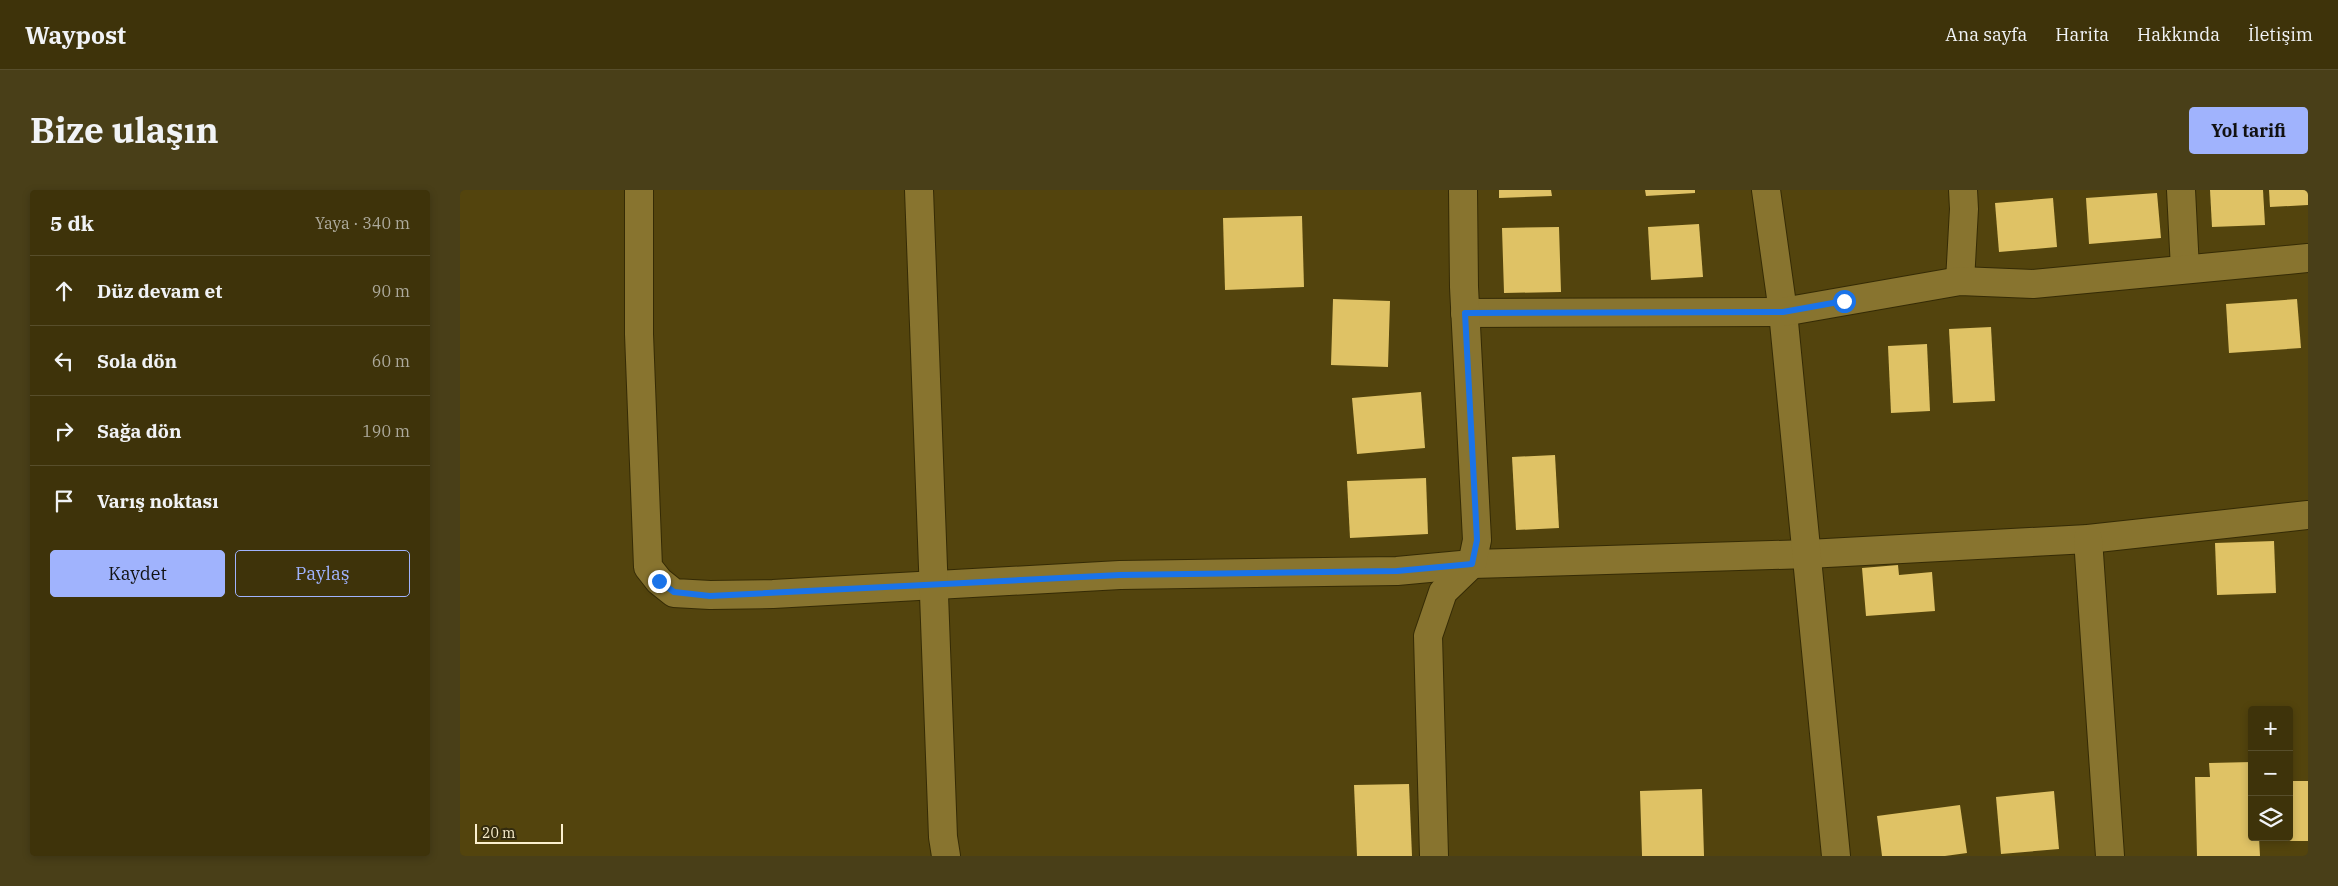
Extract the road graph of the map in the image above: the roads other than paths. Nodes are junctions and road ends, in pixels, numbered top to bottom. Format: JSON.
{"nodes":[{"id":1,"x":639,"y":190,"type":"edge"},
{"id":2,"x":919,"y":190,"type":"edge"},
{"id":3,"x":1463,"y":190,"type":"edge"},
{"id":4,"x":1766,"y":190,"type":"edge"},
{"id":5,"x":1963,"y":190,"type":"edge"},
{"id":6,"x":2181,"y":190,"type":"edge"},
{"id":7,"x":2308,"y":258,"type":"edge"},
{"id":8,"x":2185,"y":269,"type":"junction"},
{"id":9,"x":1960,"y":281,"type":"junction"},
{"id":10,"x":1783,"y":312,"type":"junction"},
{"id":11,"x":1465,"y":313,"type":"junction"},
{"id":12,"x":2308,"y":515,"type":"edge"},
{"id":13,"x":2088,"y":540,"type":"junction"},
{"id":14,"x":1808,"y":554,"type":"junction"},
{"id":15,"x":1472,"y":564,"type":"junction"},
{"id":16,"x":935,"y":585,"type":"junction"},
{"id":17,"x":946,"y":856,"type":"edge"},
{"id":18,"x":1434,"y":856,"type":"edge"},
{"id":19,"x":1836,"y":856,"type":"edge"},
{"id":20,"x":2110,"y":856,"type":"edge"}],
"edges":[{"from":1,"to":16,"type":"street"},
{"from":2,"to":16,"type":"street"},
{"from":3,"to":11,"type":"street"},
{"from":4,"to":10,"type":"street"},
{"from":5,"to":9,"type":"street"},
{"from":6,"to":8,"type":"street"},
{"from":7,"to":8,"type":"street"},
{"from":8,"to":9,"type":"street"},
{"from":9,"to":10,"type":"street"},
{"from":10,"to":11,"type":"street"},
{"from":10,"to":14,"type":"street"},
{"from":11,"to":15,"type":"street"},
{"from":12,"to":13,"type":"street"},
{"from":13,"to":14,"type":"street"},
{"from":13,"to":20,"type":"street"},
{"from":14,"to":15,"type":"street"},
{"from":14,"to":19,"type":"street"},
{"from":15,"to":16,"type":"street"},
{"from":15,"to":18,"type":"street"},
{"from":16,"to":17,"type":"street"}]}
